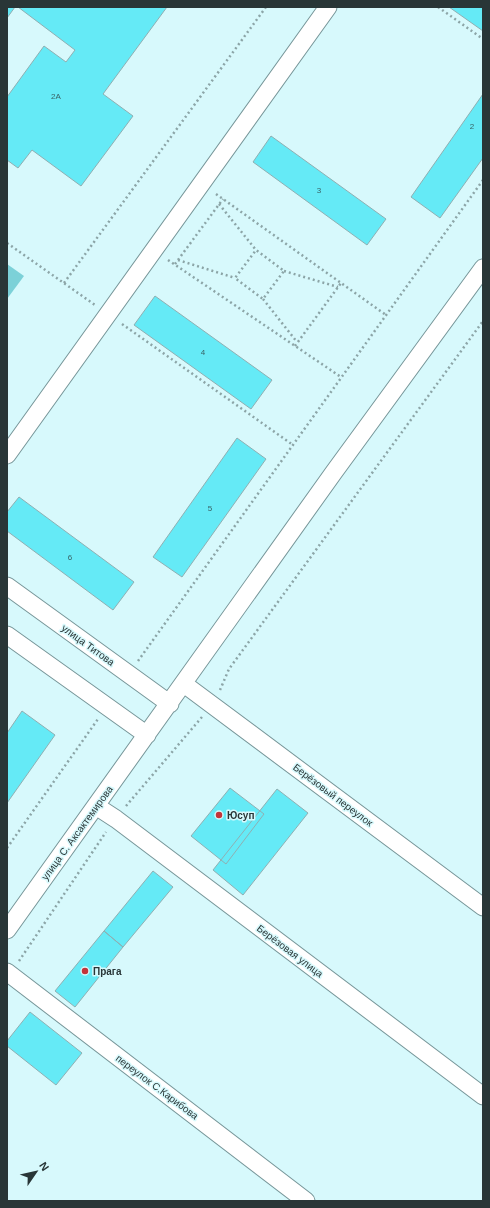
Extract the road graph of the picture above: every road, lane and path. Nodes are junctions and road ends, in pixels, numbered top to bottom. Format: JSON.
{"nodes":[{"id":1,"x":266,"y":7,"type":"edge"},
{"id":2,"x":328,"y":7,"type":"edge"},
{"id":3,"x":438,"y":7,"type":"edge"},
{"id":4,"x":483,"y":39,"type":"edge"},
{"id":5,"x":483,"y":180,"type":"edge"},
{"id":6,"x":201,"y":184,"type":"junction"},
{"id":7,"x":223,"y":199,"type":"junction"},
{"id":8,"x":219,"y":204,"type":"junction"},
{"id":9,"x":7,"y":243,"type":"edge"},
{"id":10,"x":154,"y":250,"type":"junction"},
{"id":11,"x":256,"y":250,"type":"junction"},
{"id":12,"x":178,"y":260,"type":"junction"},
{"id":13,"x":175,"y":264,"type":"junction"},
{"id":14,"x":483,"y":268,"type":"edge"},
{"id":15,"x":284,"y":271,"type":"junction"},
{"id":16,"x":235,"y":278,"type":"junction"},
{"id":17,"x":64,"y":283,"type":"junction"},
{"id":18,"x":341,"y":283,"type":"junction"},
{"id":19,"x":338,"y":288,"type":"junction"},
{"id":20,"x":263,"y":299,"type":"junction"},
{"id":21,"x":108,"y":314,"type":"junction"},
{"id":22,"x":386,"y":315,"type":"junction"},
{"id":23,"x":483,"y":321,"type":"edge"},
{"id":24,"x":297,"y":342,"type":"junction"},
{"id":25,"x":295,"y":346,"type":"junction"},
{"id":26,"x":341,"y":378,"type":"junction"},
{"id":27,"x":293,"y":445,"type":"junction"},
{"id":28,"x":7,"y":454,"type":"edge"},
{"id":29,"x":7,"y":586,"type":"edge"},
{"id":30,"x":7,"y":635,"type":"edge"},
{"id":31,"x":129,"y":674,"type":"junction"},
{"id":32,"x":184,"y":684,"type":"junction"},
{"id":33,"x":170,"y":704,"type":"junction"},
{"id":34,"x":213,"y":705,"type":"junction"},
{"id":35,"x":107,"y":706,"type":"junction"},
{"id":36,"x":147,"y":735,"type":"junction"},
{"id":37,"x":96,"y":806,"type":"junction"},
{"id":38,"x":116,"y":819,"type":"junction"},
{"id":39,"x":7,"y":848,"type":"edge"},
{"id":40,"x":483,"y":907,"type":"edge"},
{"id":41,"x":7,"y":930,"type":"edge"},
{"id":42,"x":9,"y":974,"type":"edge"},
{"id":43,"x":483,"y":1096,"type":"edge"},
{"id":44,"x":306,"y":1201,"type":"edge"}],
"edges":[{"from":1,"to":17,"type":"path"},
{"from":2,"to":6,"type":"street"},
{"from":3,"to":4,"type":"path"},
{"from":5,"to":22,"type":"path"},
{"from":6,"to":7,"type":"path"},
{"from":6,"to":10,"type":"street"},
{"from":7,"to":8,"type":"path"},
{"from":7,"to":18,"type":"path"},
{"from":8,"to":11,"type":"path"},
{"from":8,"to":12,"type":"path"},
{"from":9,"to":17,"type":"path"},
{"from":10,"to":13,"type":"path"},
{"from":10,"to":21,"type":"street"},
{"from":11,"to":15,"type":"path"},
{"from":11,"to":16,"type":"path"},
{"from":12,"to":13,"type":"path"},
{"from":12,"to":16,"type":"path"},
{"from":13,"to":25,"type":"path"},
{"from":14,"to":32,"type":"street","name":"улица С. Аксактемирова"},
{"from":15,"to":19,"type":"path"},
{"from":15,"to":20,"type":"path"},
{"from":16,"to":20,"type":"path"},
{"from":17,"to":21,"type":"path"},
{"from":18,"to":19,"type":"path"},
{"from":18,"to":22,"type":"path"},
{"from":19,"to":24,"type":"path"},
{"from":20,"to":24,"type":"path"},
{"from":21,"to":27,"type":"path"},
{"from":21,"to":28,"type":"street"},
{"from":22,"to":26,"type":"path"},
{"from":23,"to":34,"type":"path"},
{"from":24,"to":25,"type":"path"},
{"from":25,"to":26,"type":"path"},
{"from":26,"to":27,"type":"path"},
{"from":27,"to":31,"type":"path"},
{"from":29,"to":31,"type":"street","name":"улица Титова"},
{"from":30,"to":35,"type":"street"},
{"from":31,"to":33,"type":"street","name":"улица Титова"},
{"from":32,"to":33,"type":"street","name":"улица С. Аксактемирова"},
{"from":32,"to":34,"type":"street","name":"Берёзовый переулок"},
{"from":33,"to":36,"type":"street","name":"улица С. Аксактемирова"},
{"from":34,"to":38,"type":"path"},
{"from":34,"to":40,"type":"street","name":"Берёзовый переулок"},
{"from":35,"to":36,"type":"street"},
{"from":35,"to":39,"type":"path"},
{"from":36,"to":37,"type":"street","name":"улица С. Аксактемирова"},
{"from":37,"to":38,"type":"street","name":"Берёзовая улица"},
{"from":37,"to":41,"type":"street","name":"улица С. Аксактемирова"},
{"from":38,"to":42,"type":"path"},
{"from":38,"to":43,"type":"street","name":"Берёзовая улица"},
{"from":42,"to":44,"type":"street","name":"переулок С.Карибова"}]}
